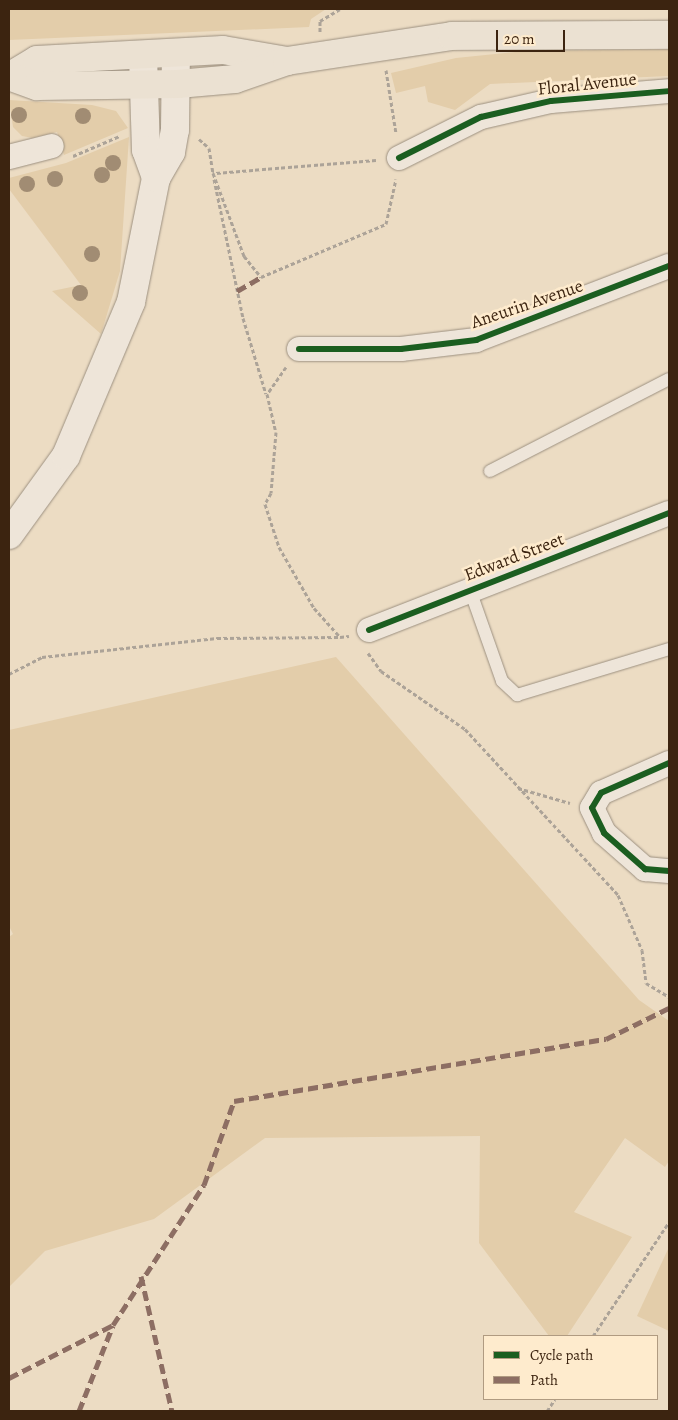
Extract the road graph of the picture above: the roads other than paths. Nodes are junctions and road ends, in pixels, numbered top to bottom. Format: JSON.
{"nodes":[{"id":1,"x":669,"y":35,"type":"edge"},
{"id":2,"x":176,"y":53,"type":"junction"},
{"id":3,"x":143,"y":55,"type":"junction"},
{"id":4,"x":287,"y":60,"type":"junction"},
{"id":5,"x":10,"y":76,"type":"edge"},
{"id":6,"x":178,"y":84,"type":"junction"},
{"id":7,"x":145,"y":85,"type":"junction"},
{"id":8,"x":669,"y":91,"type":"edge"},
{"id":9,"x":58,"y":153,"type":"road end"},
{"id":10,"x":10,"y":154,"type":"edge"},
{"id":11,"x":399,"y":158,"type":"road end"},
{"id":12,"x":156,"y":178,"type":"junction"},
{"id":13,"x":669,"y":266,"type":"edge"},
{"id":14,"x":299,"y":349,"type":"road end"},
{"id":15,"x":669,"y":379,"type":"edge"},
{"id":16,"x":490,"y":471,"type":"dead end"},
{"id":17,"x":669,"y":512,"type":"edge"},
{"id":18,"x":9,"y":535,"type":"edge"},
{"id":19,"x":470,"y":590,"type":"junction"},
{"id":20,"x":362,"y":633,"type":"road end"},
{"id":21,"x":669,"y":649,"type":"edge"},
{"id":22,"x":669,"y":763,"type":"edge"},
{"id":23,"x":669,"y":871,"type":"edge"}],
"edges":[{"from":1,"to":4,"type":"main road"},
{"from":2,"to":3,"type":"main road"},
{"from":2,"to":4,"type":"main road"},
{"from":2,"to":6,"type":"main road"},
{"from":3,"to":5,"type":"main road"},
{"from":3,"to":7,"type":"main road"},
{"from":4,"to":6,"type":"main road"},
{"from":5,"to":7,"type":"main road"},
{"from":6,"to":7,"type":"main road"},
{"from":6,"to":12,"type":"main road"},
{"from":7,"to":12,"type":"main road"},
{"from":8,"to":11,"type":"street","name":"Floral Avenue"},
{"from":9,"to":10,"type":"street"},
{"from":12,"to":18,"type":"main road"},
{"from":13,"to":14,"type":"street","name":"Aneurin Avenue"},
{"from":15,"to":16,"type":"lane"},
{"from":17,"to":19,"type":"street","name":"Edward Street"},
{"from":19,"to":20,"type":"street","name":"Edward Street"},
{"from":19,"to":21,"type":"lane"},
{"from":22,"to":23,"type":"street"}]}
